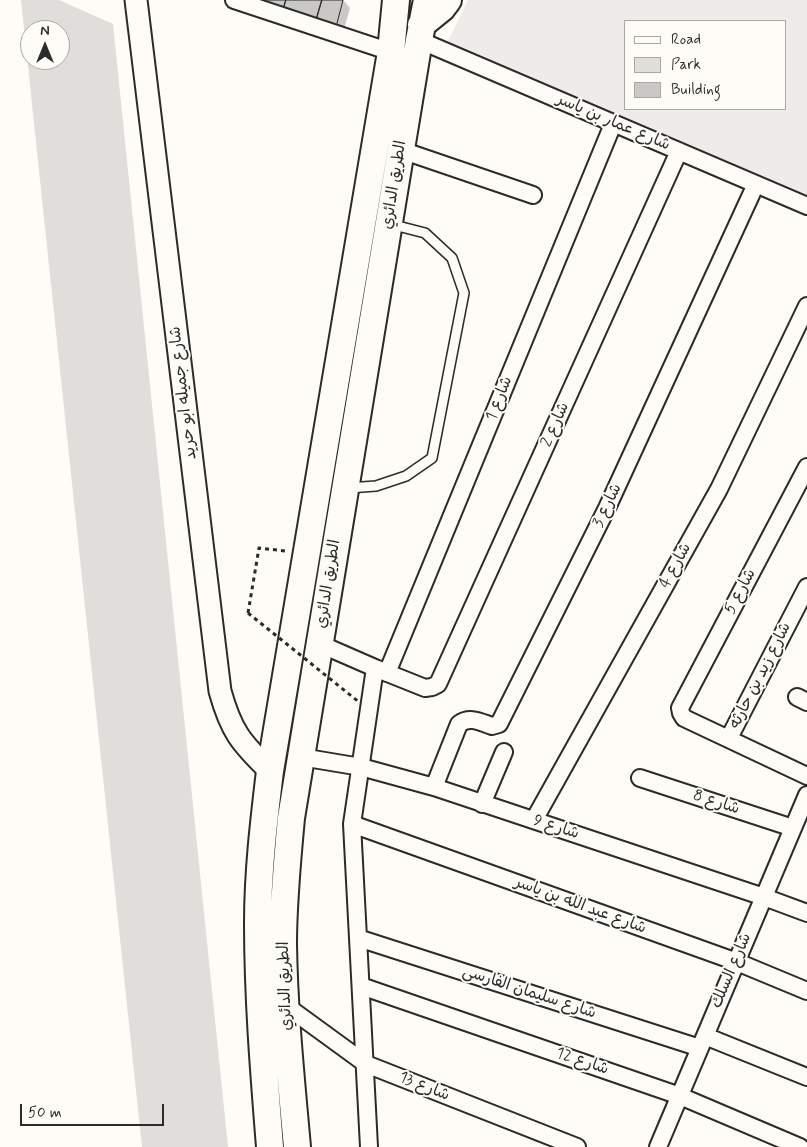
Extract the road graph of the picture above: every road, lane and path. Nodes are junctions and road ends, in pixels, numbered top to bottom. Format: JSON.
{"nodes":[{"id":1,"x":136,"y":0,"type":"edge"},
{"id":2,"x":234,"y":0,"type":"edge"},
{"id":3,"x":381,"y":0,"type":"edge"},
{"id":4,"x":396,"y":0,"type":"edge"},
{"id":5,"x":427,"y":0,"type":"edge"},
{"id":6,"x":448,"y":0,"type":"edge"},
{"id":7,"x":420,"y":33,"type":"junction"},
{"id":8,"x":392,"y":44,"type":"junction"},
{"id":9,"x":613,"y":124,"type":"junction"},
{"id":10,"x":401,"y":150,"type":"junction"},
{"id":11,"x":679,"y":152,"type":"junction"},
{"id":12,"x":756,"y":184,"type":"junction"},
{"id":13,"x":533,"y":195,"type":"dead end"},
{"id":14,"x":807,"y":206,"type":"edge"},
{"id":15,"x":389,"y":224,"type":"junction"},
{"id":16,"x":807,"y":306,"type":"edge"},
{"id":17,"x":807,"y":467,"type":"edge"},
{"id":18,"x":345,"y":489,"type":"junction"},
{"id":19,"x":306,"y":554,"type":"junction"},
{"id":20,"x":807,"y":587,"type":"edge"},
{"id":21,"x":320,"y":644,"type":"junction"},
{"id":22,"x":381,"y":671,"type":"junction"},
{"id":23,"x":359,"y":702,"type":"dead end"},
{"id":24,"x":729,"y":738,"type":"junction"},
{"id":25,"x":504,"y":752,"type":"dead end"},
{"id":26,"x":301,"y":757,"type":"junction"},
{"id":27,"x":361,"y":767,"type":"junction"},
{"id":28,"x":270,"y":771,"type":"junction"},
{"id":29,"x":807,"y":776,"type":"edge"},
{"id":30,"x":640,"y":778,"type":"dead end"},
{"id":31,"x":434,"y":787,"type":"junction"},
{"id":32,"x":807,"y":795,"type":"edge"},
{"id":33,"x":482,"y":804,"type":"junction"},
{"id":34,"x":534,"y":820,"type":"junction"},
{"id":35,"x":352,"y":824,"type":"junction"},
{"id":36,"x":793,"y":828,"type":"junction"},
{"id":37,"x":764,"y":897,"type":"junction"},
{"id":38,"x":807,"y":913,"type":"edge"},
{"id":39,"x":358,"y":938,"type":"junction"},
{"id":40,"x":737,"y":962,"type":"junction"},
{"id":41,"x":361,"y":986,"type":"junction"},
{"id":42,"x":807,"y":991,"type":"edge"},
{"id":43,"x":285,"y":1005,"type":"junction"},
{"id":44,"x":702,"y":1042,"type":"junction"},
{"id":45,"x":366,"y":1064,"type":"junction"},
{"id":46,"x":807,"y":1077,"type":"edge"},
{"id":47,"x":680,"y":1096,"type":"junction"},
{"id":48,"x":270,"y":1147,"type":"edge"},
{"id":49,"x":297,"y":1147,"type":"edge"},
{"id":50,"x":369,"y":1147,"type":"edge"},
{"id":51,"x":576,"y":1147,"type":"edge"},
{"id":52,"x":658,"y":1147,"type":"edge"},
{"id":53,"x":800,"y":1147,"type":"edge"}],
"edges":[{"from":1,"to":28,"type":"street","name":"شارع جميله ابو حريد"},
{"from":2,"to":8,"type":"street"},
{"from":3,"to":8,"type":"main road"},
{"from":4,"to":8,"type":"main road","name":"الطريق الدائري"},
{"from":5,"to":7,"type":"main road","name":"الطريق الدائري"},
{"from":6,"to":7,"type":"main road"},
{"from":7,"to":9,"type":"street","name":"شارع عمار بن ياسر"},
{"from":7,"to":10,"type":"main road","name":"الطريق الدائري"},
{"from":8,"to":19,"type":"main road","name":"الطريق الدائري"},
{"from":9,"to":11,"type":"street","name":"شارع عمار بن ياسر"},
{"from":9,"to":22,"type":"street","name":"شارع 1"},
{"from":10,"to":13,"type":"street"},
{"from":10,"to":15,"type":"main road","name":"الطريق الدائري"},
{"from":11,"to":12,"type":"street","name":"شارع عمار بن ياسر"},
{"from":11,"to":22,"type":"street","name":"شارع 2"},
{"from":12,"to":14,"type":"street","name":"شارع عمار بن ياسر"},
{"from":12,"to":31,"type":"street","name":"شارع 3"},
{"from":15,"to":18,"type":"main road","name":"الطريق الدائري"},
{"from":15,"to":18,"type":"lane"},
{"from":16,"to":34,"type":"street","name":"شارع 4"},
{"from":17,"to":24,"type":"street","name":"شارع 5"},
{"from":18,"to":21,"type":"main road","name":"الطريق الدائري"},
{"from":19,"to":23,"type":"path","bridge":true},
{"from":19,"to":28,"type":"main road","name":"الطريق الدائري"},
{"from":20,"to":24,"type":"street","name":"شارع زيد بن حارثه"},
{"from":21,"to":22,"type":"street"},
{"from":21,"to":26,"type":"main road","name":"الطريق الدائري"},
{"from":22,"to":27,"type":"street","name":"شارع 1"},
{"from":24,"to":29,"type":"street"},
{"from":25,"to":33,"type":"street"},
{"from":26,"to":27,"type":"street","name":"شارع 9"},
{"from":26,"to":43,"type":"main road","name":"الطريق الدائري"},
{"from":27,"to":31,"type":"street","name":"شارع 9"},
{"from":27,"to":35,"type":"street","name":"شارع 1"},
{"from":28,"to":48,"type":"main road","name":"الطريق الدائري"},
{"from":30,"to":36,"type":"street","name":"شارع 8"},
{"from":31,"to":33,"type":"street","name":"شارع 9"},
{"from":32,"to":36,"type":"street","name":"شارع السلك"},
{"from":33,"to":34,"type":"street","name":"شارع 9"},
{"from":34,"to":37,"type":"street","name":"شارع 9"},
{"from":35,"to":39,"type":"street","name":"شارع 1"},
{"from":35,"to":40,"type":"street","name":"شارع عبد الله بن ياسر"},
{"from":36,"to":37,"type":"street","name":"شارع السلك"},
{"from":37,"to":38,"type":"street","name":"شارع 9"},
{"from":37,"to":40,"type":"street","name":"شارع السلك"},
{"from":39,"to":41,"type":"street","name":"شارع 1"},
{"from":39,"to":44,"type":"street","name":"شارع سليمان الفارسى"},
{"from":40,"to":42,"type":"street","name":"شارع عبد الله بن ياسر"},
{"from":40,"to":44,"type":"street","name":"شارع السلك"},
{"from":41,"to":45,"type":"street","name":"شارع 1"},
{"from":41,"to":47,"type":"street","name":"شارع 12"},
{"from":43,"to":45,"type":"street","name":"شارع 13"},
{"from":43,"to":49,"type":"main road","name":"الطريق الدائري"},
{"from":44,"to":46,"type":"street","name":"شارع سليمان الفارسى"},
{"from":44,"to":47,"type":"street","name":"شارع السلك"},
{"from":45,"to":50,"type":"street","name":"شارع 1"},
{"from":45,"to":51,"type":"street","name":"شارع 13"},
{"from":47,"to":52,"type":"street","name":"شارع السلك"},
{"from":47,"to":53,"type":"street","name":"شارع 12"}]}
